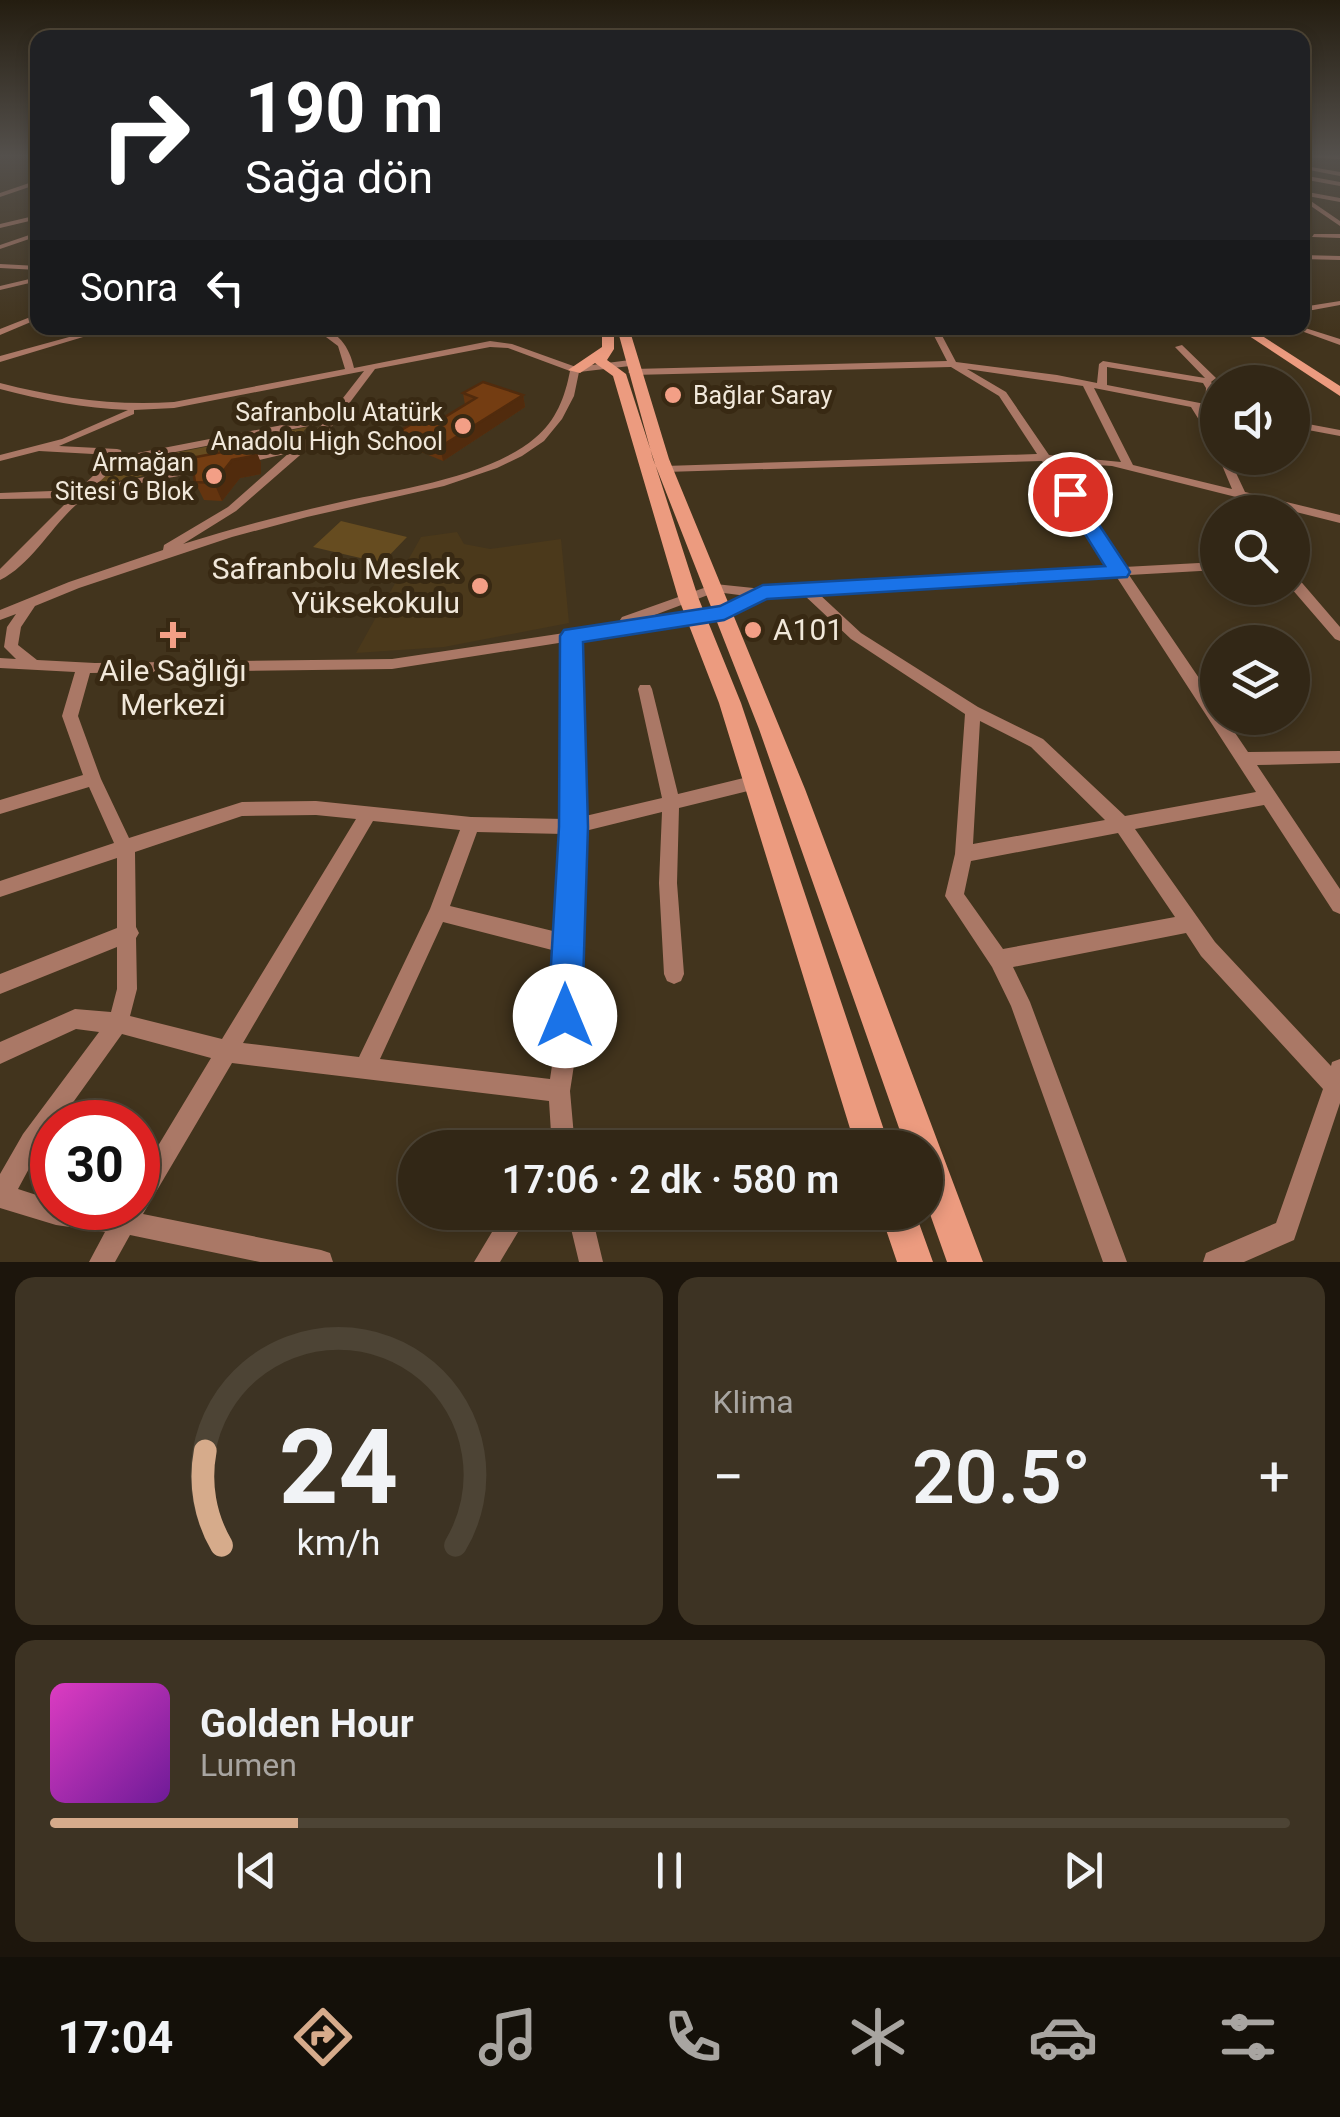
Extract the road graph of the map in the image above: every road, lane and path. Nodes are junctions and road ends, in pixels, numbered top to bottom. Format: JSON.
{"nodes":[{"id":1,"x":30,"y":219,"type":"edge"},
{"id":2,"x":0,"y":226,"type":"edge"},
{"id":3,"x":1314,"y":236,"type":"dead end"},
{"id":4,"x":1340,"y":236,"type":"edge"},
{"id":5,"x":30,"y":237,"type":"edge"},
{"id":6,"x":0,"y":247,"type":"edge"},
{"id":7,"x":1310,"y":258,"type":"edge"},
{"id":8,"x":1340,"y":258,"type":"edge"},
{"id":9,"x":30,"y":267,"type":"edge"},
{"id":10,"x":0,"y":268,"type":"edge"},
{"id":11,"x":30,"y":281,"type":"edge"},
{"id":12,"x":0,"y":288,"type":"edge"},
{"id":13,"x":1340,"y":303,"type":"edge"},
{"id":14,"x":1310,"y":309,"type":"edge"},
{"id":15,"x":30,"y":319,"type":"edge"},
{"id":16,"x":0,"y":332,"type":"edge"},
{"id":17,"x":1310,"y":332,"type":"edge"},
{"id":18,"x":84,"y":335,"type":"edge"},
{"id":19,"x":330,"y":335,"type":"edge"},
{"id":20,"x":608,"y":335,"type":"edge"},
{"id":21,"x":622,"y":335,"type":"edge"},
{"id":22,"x":938,"y":335,"type":"edge"},
{"id":23,"x":1254,"y":335,"type":"edge"},
{"id":24,"x":1340,"y":342,"type":"edge"},
{"id":25,"x":1179,"y":347,"type":"dead end"},
{"id":26,"x":0,"y":359,"type":"edge"},
{"id":27,"x":620,"y":363,"type":"junction"},
{"id":28,"x":954,"y":364,"type":"junction"},
{"id":29,"x":1200,"y":367,"type":"edge"},
{"id":30,"x":370,"y":368,"type":"junction"},
{"id":31,"x":576,"y":370,"type":"junction"},
{"id":32,"x":350,"y":372,"type":"junction"},
{"id":33,"x":1200,"y":381,"type":"edge"},
{"id":34,"x":1087,"y":384,"type":"junction"},
{"id":35,"x":0,"y":386,"type":"edge"},
{"id":36,"x":1102,"y":386,"type":"junction"},
{"id":37,"x":1340,"y":392,"type":"edge"},
{"id":38,"x":1194,"y":405,"type":"junction"},
{"id":39,"x":1200,"y":406,"type":"edge"},
{"id":40,"x":139,"y":408,"type":"junction"},
{"id":41,"x":1200,"y":414,"type":"edge"},
{"id":42,"x":330,"y":419,"type":"junction"},
{"id":43,"x":1310,"y":427,"type":"edge"},
{"id":44,"x":1340,"y":433,"type":"edge"},
{"id":45,"x":39,"y":448,"type":"junction"},
{"id":46,"x":303,"y":448,"type":"junction"},
{"id":47,"x":0,"y":458,"type":"edge"},
{"id":48,"x":1046,"y":458,"type":"junction"},
{"id":49,"x":116,"y":460,"type":"junction"},
{"id":50,"x":1128,"y":466,"type":"junction"},
{"id":51,"x":666,"y":469,"type":"junction"},
{"id":52,"x":1231,"y":475,"type":"edge"},
{"id":53,"x":1238,"y":492,"type":"junction"},
{"id":54,"x":77,"y":494,"type":"junction"},
{"id":55,"x":1240,"y":495,"type":"edge"},
{"id":56,"x":0,"y":496,"type":"edge"},
{"id":57,"x":1340,"y":519,"type":"edge"},
{"id":58,"x":1200,"y":567,"type":"edge"},
{"id":59,"x":126,"y":570,"type":"junction"},
{"id":60,"x":1120,"y":572,"type":"junction"},
{"id":61,"x":0,"y":576,"type":"edge"},
{"id":62,"x":715,"y":588,"type":"junction"},
{"id":63,"x":807,"y":590,"type":"junction"},
{"id":64,"x":763,"y":592,"type":"junction"},
{"id":65,"x":1310,"y":601,"type":"edge"},
{"id":66,"x":30,"y":604,"type":"junction"},
{"id":67,"x":692,"y":606,"type":"junction"},
{"id":68,"x":3,"y":612,"type":"edge"},
{"id":69,"x":724,"y":612,"type":"junction"},
{"id":70,"x":572,"y":636,"type":"junction"},
{"id":71,"x":1340,"y":636,"type":"edge"},
{"id":72,"x":0,"y":663,"type":"edge"},
{"id":73,"x":34,"y":665,"type":"junction"},
{"id":74,"x":84,"y":667,"type":"junction"},
{"id":75,"x":645,"y":689,"type":"dead end"},
{"id":76,"x":973,"y":711,"type":"junction"},
{"id":77,"x":1340,"y":758,"type":"edge"},
{"id":78,"x":1243,"y":759,"type":"junction"},
{"id":79,"x":93,"y":779,"type":"junction"},
{"id":80,"x":756,"y":782,"type":"junction"},
{"id":81,"x":1268,"y":797,"type":"junction"},
{"id":82,"x":672,"y":800,"type":"junction"},
{"id":83,"x":0,"y":807,"type":"edge"},
{"id":84,"x":368,"y":816,"type":"junction"},
{"id":85,"x":470,"y":824,"type":"junction"},
{"id":86,"x":1123,"y":826,"type":"junction"},
{"id":87,"x":573,"y":827,"type":"junction"},
{"id":88,"x":126,"y":850,"type":"junction"},
{"id":89,"x":964,"y":854,"type":"junction"},
{"id":90,"x":0,"y":889,"type":"edge"},
{"id":91,"x":1340,"y":905,"type":"edge"},
{"id":92,"x":438,"y":912,"type":"junction"},
{"id":93,"x":1190,"y":923,"type":"junction"},
{"id":94,"x":130,"y":933,"type":"junction"},
{"id":95,"x":566,"y":944,"type":"junction"},
{"id":96,"x":999,"y":960,"type":"junction"},
{"id":97,"x":674,"y":974,"type":"dead end"},
{"id":98,"x":0,"y":984,"type":"edge"},
{"id":99,"x":118,"y":1023,"type":"junction"},
{"id":100,"x":230,"y":1052,"type":"junction"},
{"id":101,"x":0,"y":1054,"type":"edge"},
{"id":102,"x":366,"y":1066,"type":"junction"},
{"id":103,"x":1338,"y":1083,"type":"edge"},
{"id":104,"x":560,"y":1091,"type":"junction"},
{"id":105,"x":561,"y":1130,"type":"edge"},
{"id":106,"x":866,"y":1130,"type":"edge"},
{"id":107,"x":917,"y":1130,"type":"edge"},
{"id":108,"x":160,"y":1165,"type":"edge"},
{"id":109,"x":1,"y":1195,"type":"edge"},
{"id":110,"x":943,"y":1202,"type":"edge"},
{"id":111,"x":30,"y":1204,"type":"edge"},
{"id":112,"x":160,"y":1218,"type":"edge"},
{"id":113,"x":120,"y":1230,"type":"edge"},
{"id":114,"x":506,"y":1230,"type":"edge"},
{"id":115,"x":583,"y":1230,"type":"edge"},
{"id":116,"x":900,"y":1230,"type":"edge"},
{"id":117,"x":903,"y":1230,"type":"edge"},
{"id":118,"x":1221,"y":1261,"type":"edge"},
{"id":119,"x":100,"y":1262,"type":"edge"},
{"id":120,"x":322,"y":1262,"type":"edge"},
{"id":121,"x":486,"y":1262,"type":"edge"},
{"id":122,"x":591,"y":1262,"type":"edge"},
{"id":123,"x":898,"y":1262,"type":"edge"},
{"id":124,"x":915,"y":1262,"type":"edge"},
{"id":125,"x":965,"y":1262,"type":"edge"},
{"id":126,"x":1115,"y":1262,"type":"edge"}],
"edges":[{"from":1,"to":2,"type":"street"},
{"from":3,"to":4,"type":"street"},
{"from":5,"to":6,"type":"street"},
{"from":7,"to":8,"type":"street"},
{"from":9,"to":10,"type":"street"},
{"from":11,"to":12,"type":"street"},
{"from":13,"to":14,"type":"street"},
{"from":15,"to":16,"type":"street"},
{"from":17,"to":24,"type":"street"},
{"from":18,"to":26,"type":"street"},
{"from":19,"to":32,"type":"street"},
{"from":20,"to":27,"type":"street"},
{"from":21,"to":27,"type":"street"},
{"from":22,"to":28,"type":"street"},
{"from":23,"to":37,"type":"street"},
{"from":25,"to":29,"type":"street"},
{"from":27,"to":28,"type":"street"},
{"from":27,"to":31,"type":"street"},
{"from":27,"to":51,"type":"street"},
{"from":27,"to":67,"type":"street"},
{"from":28,"to":34,"type":"street"},
{"from":28,"to":48,"type":"street"},
{"from":30,"to":31,"type":"street"},
{"from":30,"to":32,"type":"street"},
{"from":30,"to":42,"type":"street"},
{"from":31,"to":59,"type":"street"},
{"from":32,"to":40,"type":"street"},
{"from":33,"to":36,"type":"street"},
{"from":34,"to":36,"type":"street"},
{"from":34,"to":50,"type":"street"},
{"from":35,"to":40,"type":"street"},
{"from":36,"to":38,"type":"street"},
{"from":38,"to":39,"type":"street"},
{"from":38,"to":41,"type":"street"},
{"from":40,"to":45,"type":"street"},
{"from":42,"to":46,"type":"street"},
{"from":42,"to":49,"type":"street"},
{"from":43,"to":44,"type":"street"},
{"from":45,"to":47,"type":"street"},
{"from":45,"to":49,"type":"street"},
{"from":46,"to":54,"type":"street"},
{"from":46,"to":59,"type":"street"},
{"from":48,"to":50,"type":"street"},
{"from":48,"to":51,"type":"street"},
{"from":48,"to":60,"type":"street"},
{"from":49,"to":54,"type":"street"},
{"from":50,"to":53,"type":"street"},
{"from":51,"to":62,"type":"street"},
{"from":52,"to":53,"type":"street"},
{"from":53,"to":55,"type":"street"},
{"from":53,"to":57,"type":"street"},
{"from":54,"to":56,"type":"street"},
{"from":54,"to":61,"type":"street"},
{"from":58,"to":60,"type":"street"},
{"from":59,"to":66,"type":"street"},
{"from":60,"to":63,"type":"street"},
{"from":60,"to":78,"type":"street"},
{"from":62,"to":64,"type":"street"},
{"from":62,"to":67,"type":"street"},
{"from":62,"to":69,"type":"street"},
{"from":63,"to":64,"type":"street"},
{"from":63,"to":76,"type":"street"},
{"from":64,"to":69,"type":"street"},
{"from":65,"to":71,"type":"street"},
{"from":66,"to":68,"type":"street"},
{"from":66,"to":73,"type":"street"},
{"from":67,"to":69,"type":"street"},
{"from":67,"to":70,"type":"street"},
{"from":67,"to":80,"type":"street"},
{"from":69,"to":107,"type":"street"},
{"from":70,"to":74,"type":"street"},
{"from":70,"to":87,"type":"street"},
{"from":72,"to":73,"type":"street"},
{"from":73,"to":74,"type":"street"},
{"from":74,"to":79,"type":"street"},
{"from":75,"to":82,"type":"street"},
{"from":76,"to":86,"type":"street"},
{"from":76,"to":89,"type":"street"},
{"from":77,"to":78,"type":"street"},
{"from":78,"to":81,"type":"street"},
{"from":79,"to":83,"type":"street"},
{"from":79,"to":88,"type":"street"},
{"from":80,"to":82,"type":"street"},
{"from":80,"to":106,"type":"street"},
{"from":81,"to":86,"type":"street"},
{"from":81,"to":91,"type":"street"},
{"from":82,"to":87,"type":"street"},
{"from":82,"to":97,"type":"street"},
{"from":84,"to":85,"type":"street"},
{"from":84,"to":88,"type":"street"},
{"from":84,"to":100,"type":"street"},
{"from":85,"to":87,"type":"street"},
{"from":85,"to":92,"type":"street"},
{"from":86,"to":89,"type":"street"},
{"from":86,"to":93,"type":"street"},
{"from":87,"to":95,"type":"street"},
{"from":88,"to":90,"type":"street"},
{"from":88,"to":94,"type":"street"},
{"from":89,"to":96,"type":"street"},
{"from":92,"to":95,"type":"street"},
{"from":92,"to":102,"type":"street"},
{"from":93,"to":96,"type":"street"},
{"from":93,"to":103,"type":"street"},
{"from":94,"to":98,"type":"street"},
{"from":94,"to":99,"type":"street"},
{"from":95,"to":104,"type":"street"},
{"from":96,"to":126,"type":"street"},
{"from":99,"to":100,"type":"street"},
{"from":99,"to":101,"type":"street"},
{"from":99,"to":109,"type":"street"},
{"from":100,"to":102,"type":"street"},
{"from":100,"to":108,"type":"street"},
{"from":102,"to":104,"type":"street"},
{"from":103,"to":118,"type":"street"},
{"from":104,"to":105,"type":"street"},
{"from":109,"to":111,"type":"street"},
{"from":110,"to":125,"type":"street"},
{"from":112,"to":120,"type":"street"},
{"from":113,"to":119,"type":"street"},
{"from":114,"to":121,"type":"street"},
{"from":115,"to":122,"type":"street"},
{"from":116,"to":123,"type":"street"},
{"from":117,"to":124,"type":"street"}]}
